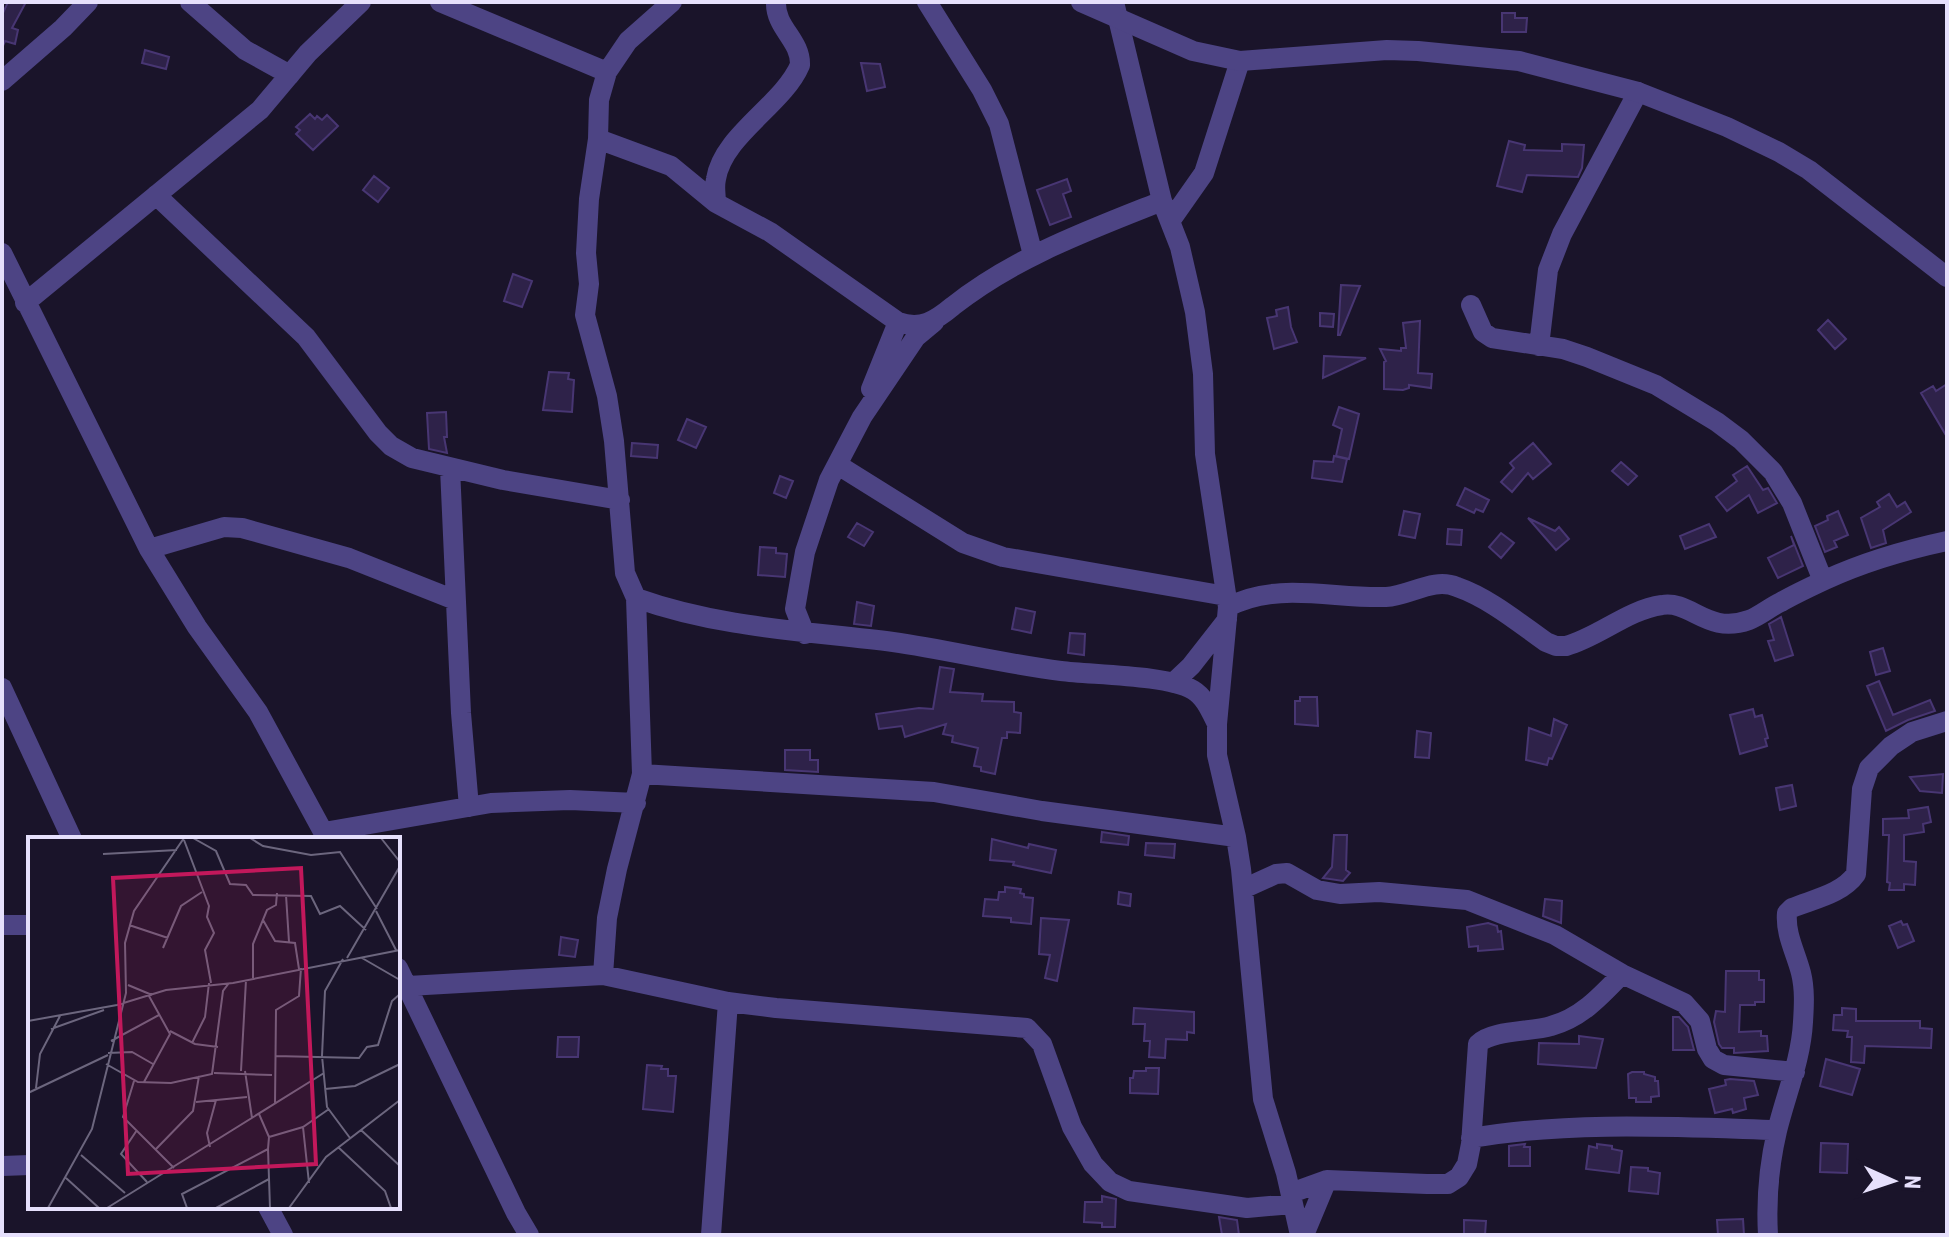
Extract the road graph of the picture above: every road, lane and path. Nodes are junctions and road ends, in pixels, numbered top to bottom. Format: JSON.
{"nodes":[{"id":1,"x":88,"y":2,"type":"edge"},
{"id":2,"x":190,"y":2,"type":"edge"},
{"id":3,"x":361,"y":2,"type":"edge"},
{"id":4,"x":440,"y":2,"type":"edge"},
{"id":5,"x":672,"y":2,"type":"edge"},
{"id":6,"x":776,"y":2,"type":"edge"},
{"id":7,"x":927,"y":2,"type":"edge"},
{"id":8,"x":1081,"y":2,"type":"edge"},
{"id":9,"x":1116,"y":10,"type":"edge"},
{"id":10,"x":1240,"y":61,"type":"junction"},
{"id":11,"x":607,"y":72,"type":"junction"},
{"id":12,"x":290,"y":75,"type":"junction"},
{"id":13,"x":2,"y":81,"type":"edge"},
{"id":14,"x":1638,"y":92,"type":"junction"},
{"id":15,"x":598,"y":139,"type":"junction"},
{"id":16,"x":156,"y":195,"type":"junction"},
{"id":17,"x":716,"y":203,"type":"junction"},
{"id":18,"x":1166,"y":211,"type":"junction"},
{"id":19,"x":2,"y":253,"type":"edge"},
{"id":20,"x":1033,"y":255,"type":"junction"},
{"id":21,"x":1947,"y":277,"type":"edge"},
{"id":22,"x":25,"y":303,"type":"junction"},
{"id":23,"x":1471,"y":305,"type":"dead end"},
{"id":24,"x":935,"y":321,"type":"junction"},
{"id":25,"x":898,"y":322,"type":"junction"},
{"id":26,"x":1539,"y":346,"type":"junction"},
{"id":27,"x":862,"y":417,"type":"junction"},
{"id":28,"x":838,"y":465,"type":"junction"},
{"id":29,"x":450,"y":468,"type":"junction"},
{"id":30,"x":620,"y":500,"type":"junction"},
{"id":31,"x":1947,"y":541,"type":"edge"},
{"id":32,"x":149,"y":549,"type":"junction"},
{"id":33,"x":1823,"y":581,"type":"junction"},
{"id":34,"x":636,"y":598,"type":"junction"},
{"id":35,"x":455,"y":600,"type":"junction"},
{"id":36,"x":1226,"y":601,"type":"junction"},
{"id":37,"x":795,"y":609,"type":"junction"},
{"id":38,"x":773,"y":630,"type":"junction"},
{"id":39,"x":805,"y":634,"type":"junction"},
{"id":40,"x":1173,"y":683,"type":"junction"},
{"id":41,"x":2,"y":688,"type":"edge"},
{"id":42,"x":1947,"y":721,"type":"edge"},
{"id":43,"x":1217,"y":724,"type":"junction"},
{"id":44,"x":642,"y":774,"type":"junction"},
{"id":45,"x":636,"y":803,"type":"junction"},
{"id":46,"x":469,"y":807,"type":"junction"},
{"id":47,"x":326,"y":835,"type":"edge"},
{"id":48,"x":71,"y":837,"type":"edge"},
{"id":49,"x":1236,"y":837,"type":"junction"},
{"id":50,"x":1243,"y":889,"type":"junction"},
{"id":51,"x":2,"y":925,"type":"edge"},
{"id":52,"x":28,"y":925,"type":"edge"},
{"id":53,"x":1622,"y":974,"type":"junction"},
{"id":54,"x":603,"y":975,"type":"junction"},
{"id":55,"x":403,"y":977,"type":"edge"},
{"id":56,"x":728,"y":1002,"type":"junction"},
{"id":57,"x":1795,"y":1072,"type":"junction"},
{"id":58,"x":1777,"y":1130,"type":"junction"},
{"id":59,"x":1471,"y":1138,"type":"junction"},
{"id":60,"x":28,"y":1165,"type":"edge"},
{"id":61,"x":2,"y":1166,"type":"edge"},
{"id":62,"x":1327,"y":1180,"type":"junction"},
{"id":63,"x":1292,"y":1198,"type":"junction"},
{"id":64,"x":269,"y":1209,"type":"edge"},
{"id":65,"x":283,"y":1235,"type":"edge"},
{"id":66,"x":529,"y":1235,"type":"edge"},
{"id":67,"x":711,"y":1235,"type":"edge"},
{"id":68,"x":1302,"y":1235,"type":"edge"},
{"id":69,"x":1768,"y":1235,"type":"edge"}],
"edges":[{"from":1,"to":13,"type":"street"},
{"from":2,"to":12,"type":"street"},
{"from":3,"to":12,"type":"street"},
{"from":4,"to":11,"type":"street"},
{"from":5,"to":11,"type":"street"},
{"from":6,"to":17,"type":"street"},
{"from":7,"to":20,"type":"street"},
{"from":8,"to":9,"type":"street"},
{"from":9,"to":10,"type":"street"},
{"from":9,"to":18,"type":"street"},
{"from":10,"to":14,"type":"street"},
{"from":10,"to":18,"type":"street"},
{"from":11,"to":15,"type":"street"},
{"from":12,"to":16,"type":"street"},
{"from":14,"to":21,"type":"street"},
{"from":14,"to":26,"type":"street"},
{"from":15,"to":17,"type":"street"},
{"from":15,"to":30,"type":"street"},
{"from":16,"to":22,"type":"street"},
{"from":16,"to":29,"type":"street"},
{"from":17,"to":25,"type":"street"},
{"from":18,"to":20,"type":"street"},
{"from":18,"to":36,"type":"street"},
{"from":19,"to":22,"type":"street"},
{"from":20,"to":24,"type":"street"},
{"from":22,"to":32,"type":"street"},
{"from":23,"to":26,"type":"street"},
{"from":24,"to":25,"type":"street"},
{"from":24,"to":27,"type":"street"},
{"from":25,"to":27,"type":"street"},
{"from":26,"to":33,"type":"street"},
{"from":27,"to":28,"type":"street"},
{"from":28,"to":36,"type":"street"},
{"from":28,"to":37,"type":"street"},
{"from":29,"to":30,"type":"street"},
{"from":29,"to":35,"type":"street"},
{"from":30,"to":34,"type":"street"},
{"from":31,"to":33,"type":"street"},
{"from":32,"to":35,"type":"street"},
{"from":32,"to":47,"type":"street"},
{"from":33,"to":36,"type":"street"},
{"from":34,"to":38,"type":"street"},
{"from":34,"to":44,"type":"street"},
{"from":35,"to":46,"type":"street"},
{"from":36,"to":40,"type":"street"},
{"from":36,"to":43,"type":"street"},
{"from":37,"to":38,"type":"street"},
{"from":37,"to":39,"type":"street"},
{"from":38,"to":39,"type":"street"},
{"from":39,"to":40,"type":"street"},
{"from":40,"to":43,"type":"street"},
{"from":41,"to":48,"type":"street"},
{"from":42,"to":57,"type":"street"},
{"from":43,"to":49,"type":"street"},
{"from":44,"to":45,"type":"street"},
{"from":44,"to":49,"type":"street"},
{"from":45,"to":46,"type":"street"},
{"from":45,"to":54,"type":"street"},
{"from":46,"to":47,"type":"street"},
{"from":49,"to":50,"type":"street"},
{"from":50,"to":53,"type":"street"},
{"from":50,"to":63,"type":"street"},
{"from":51,"to":52,"type":"street"},
{"from":53,"to":57,"type":"street"},
{"from":53,"to":59,"type":"street"},
{"from":54,"to":55,"type":"street"},
{"from":54,"to":56,"type":"street"},
{"from":55,"to":66,"type":"street"},
{"from":56,"to":63,"type":"street"},
{"from":56,"to":67,"type":"street"},
{"from":57,"to":58,"type":"street"},
{"from":58,"to":59,"type":"street"},
{"from":58,"to":69,"type":"street"},
{"from":59,"to":62,"type":"street"},
{"from":60,"to":61,"type":"street"},
{"from":62,"to":63,"type":"street"},
{"from":62,"to":68,"type":"street"},
{"from":63,"to":68,"type":"street"},
{"from":64,"to":65,"type":"street"}]}
